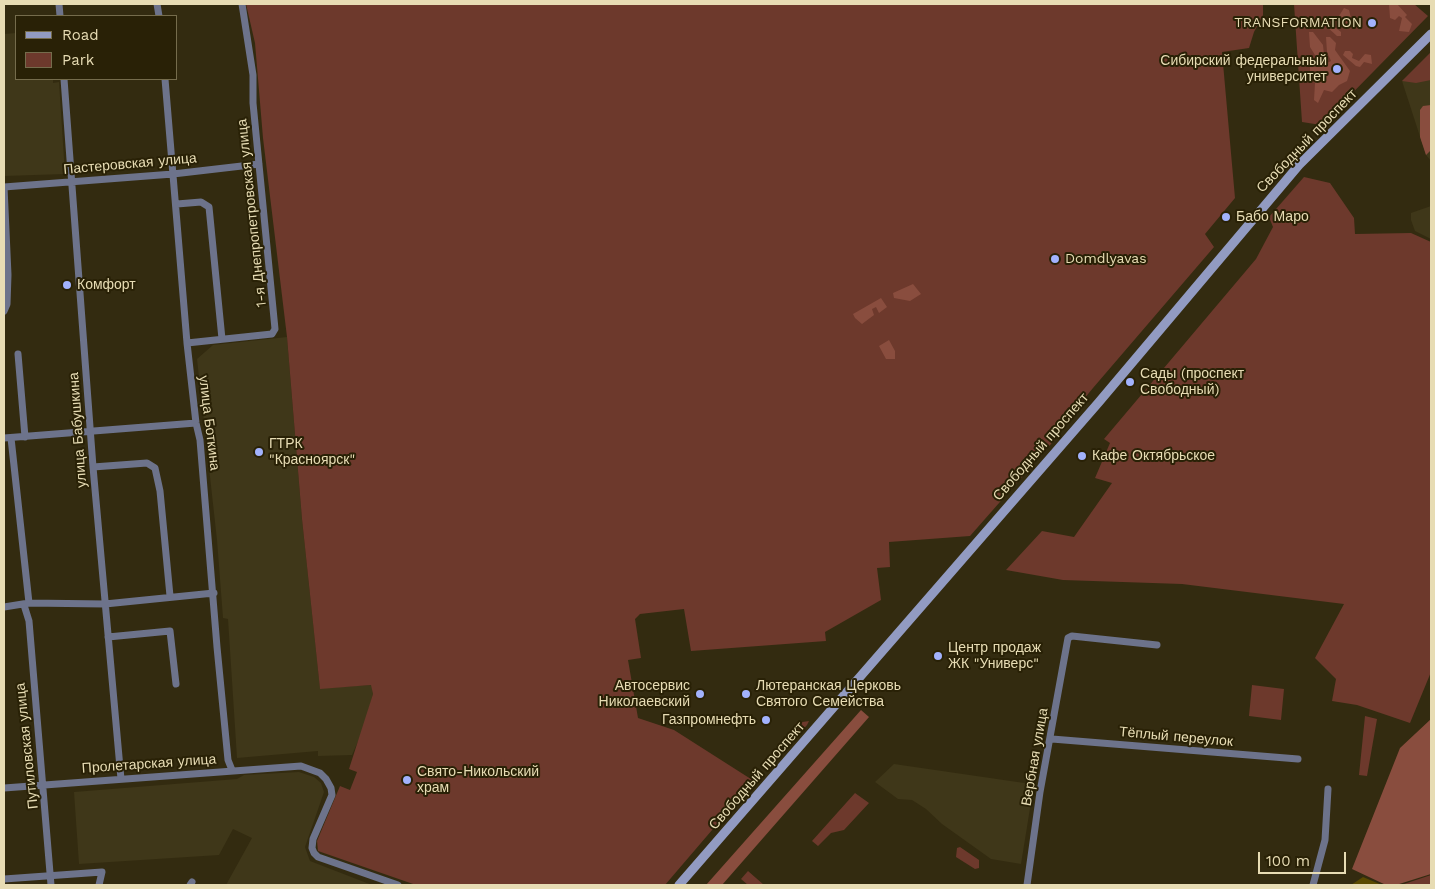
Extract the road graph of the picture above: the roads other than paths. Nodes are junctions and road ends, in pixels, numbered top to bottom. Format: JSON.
{"nodes":[{"id":1,"x":242,"y":4,"type":"edge"},
{"id":2,"x":1431,"y":34,"type":"edge"},
{"id":3,"x":64,"y":80,"type":"edge"},
{"id":4,"x":165,"y":80,"type":"edge"},
{"id":5,"x":259,"y":164,"type":"junction"},
{"id":6,"x":173,"y":174,"type":"junction"},
{"id":7,"x":70,"y":182,"type":"junction"},
{"id":8,"x":177,"y":204,"type":"junction"},
{"id":9,"x":5,"y":310,"type":"edge"},
{"id":10,"x":222,"y":339,"type":"junction"},
{"id":11,"x":188,"y":343,"type":"junction"},
{"id":12,"x":18,"y":354,"type":"dead end"},
{"id":13,"x":196,"y":423,"type":"junction"},
{"id":14,"x":91,"y":433,"type":"junction"},
{"id":15,"x":25,"y":437,"type":"junction"},
{"id":16,"x":8,"y":438,"type":"edge"},
{"id":17,"x":93,"y":467,"type":"junction"},
{"id":18,"x":214,"y":593,"type":"junction"},
{"id":19,"x":170,"y":596,"type":"junction"},
{"id":20,"x":26,"y":604,"type":"junction"},
{"id":21,"x":105,"y":604,"type":"junction"},
{"id":22,"x":4,"y":607,"type":"edge"},
{"id":23,"x":108,"y":637,"type":"junction"},
{"id":24,"x":1157,"y":645,"type":"dead end"},
{"id":25,"x":176,"y":684,"type":"dead end"},
{"id":26,"x":1052,"y":739,"type":"junction"},
{"id":27,"x":1298,"y":759,"type":"dead end"},
{"id":28,"x":232,"y":770,"type":"junction"},
{"id":29,"x":121,"y":779,"type":"junction"},
{"id":30,"x":41,"y":784,"type":"junction"},
{"id":31,"x":4,"y":788,"type":"edge"},
{"id":32,"x":1328,"y":789,"type":"dead end"},
{"id":33,"x":51,"y":876,"type":"junction"},
{"id":34,"x":4,"y":880,"type":"edge"},
{"id":35,"x":51,"y":885,"type":"edge"},
{"id":36,"x":99,"y":885,"type":"edge"},
{"id":37,"x":398,"y":885,"type":"edge"},
{"id":38,"x":679,"y":885,"type":"edge"},
{"id":39,"x":1027,"y":885,"type":"edge"},
{"id":40,"x":1313,"y":885,"type":"edge"}],
"edges":[{"from":1,"to":5,"type":"street","name":"1-я Днепропетровская улица"},
{"from":2,"to":38,"type":"main road","name":"Свободный проспект"},
{"from":3,"to":7,"type":"street","name":"улица Бабушкина"},
{"from":4,"to":6,"type":"street","name":"улица Боткина"},
{"from":5,"to":6,"type":"street","name":"Пастеровская улица"},
{"from":5,"to":10,"type":"street","name":"1-я Днепропетровская улица"},
{"from":6,"to":7,"type":"street","name":"Пастеровская улица"},
{"from":6,"to":8,"type":"street","name":"улица Боткина"},
{"from":7,"to":9,"type":"street","name":"Пастеровская улица"},
{"from":7,"to":14,"type":"street","name":"улица Бабушкина"},
{"from":8,"to":10,"type":"street"},
{"from":8,"to":11,"type":"street","name":"улица Боткина"},
{"from":10,"to":11,"type":"street","name":"1-я Днепропетровская улица"},
{"from":11,"to":13,"type":"street","name":"улица Боткина"},
{"from":12,"to":15,"type":"street"},
{"from":13,"to":14,"type":"street"},
{"from":13,"to":18,"type":"street","name":"улица Боткина"},
{"from":14,"to":15,"type":"street"},
{"from":14,"to":17,"type":"street","name":"улица Бабушкина"},
{"from":15,"to":16,"type":"street"},
{"from":16,"to":20,"type":"street","name":"Путиловская улица"},
{"from":17,"to":19,"type":"street"},
{"from":17,"to":21,"type":"street","name":"улица Бабушкина"},
{"from":18,"to":19,"type":"street"},
{"from":18,"to":28,"type":"street","name":"улица Боткина"},
{"from":19,"to":21,"type":"street"},
{"from":20,"to":21,"type":"street"},
{"from":20,"to":22,"type":"street"},
{"from":20,"to":30,"type":"street","name":"Путиловская улица"},
{"from":21,"to":23,"type":"street","name":"улица Бабушкина"},
{"from":23,"to":25,"type":"street"},
{"from":23,"to":29,"type":"street","name":"улица Бабушкина"},
{"from":24,"to":26,"type":"street","name":"Вербная улица"},
{"from":26,"to":27,"type":"street","name":"Тёплый переулок"},
{"from":26,"to":39,"type":"street","name":"Вербная улица"},
{"from":28,"to":29,"type":"street","name":"Пролетарская улица"},
{"from":28,"to":37,"type":"street","name":"Пролетарская улица"},
{"from":29,"to":30,"type":"street","name":"Пролетарская улица"},
{"from":30,"to":31,"type":"street","name":"Пролетарская улица"},
{"from":30,"to":33,"type":"street","name":"Путиловская улица"},
{"from":32,"to":40,"type":"street"},
{"from":33,"to":34,"type":"street"},
{"from":33,"to":35,"type":"street","name":"Путиловская улица"},
{"from":33,"to":36,"type":"street"}]}
